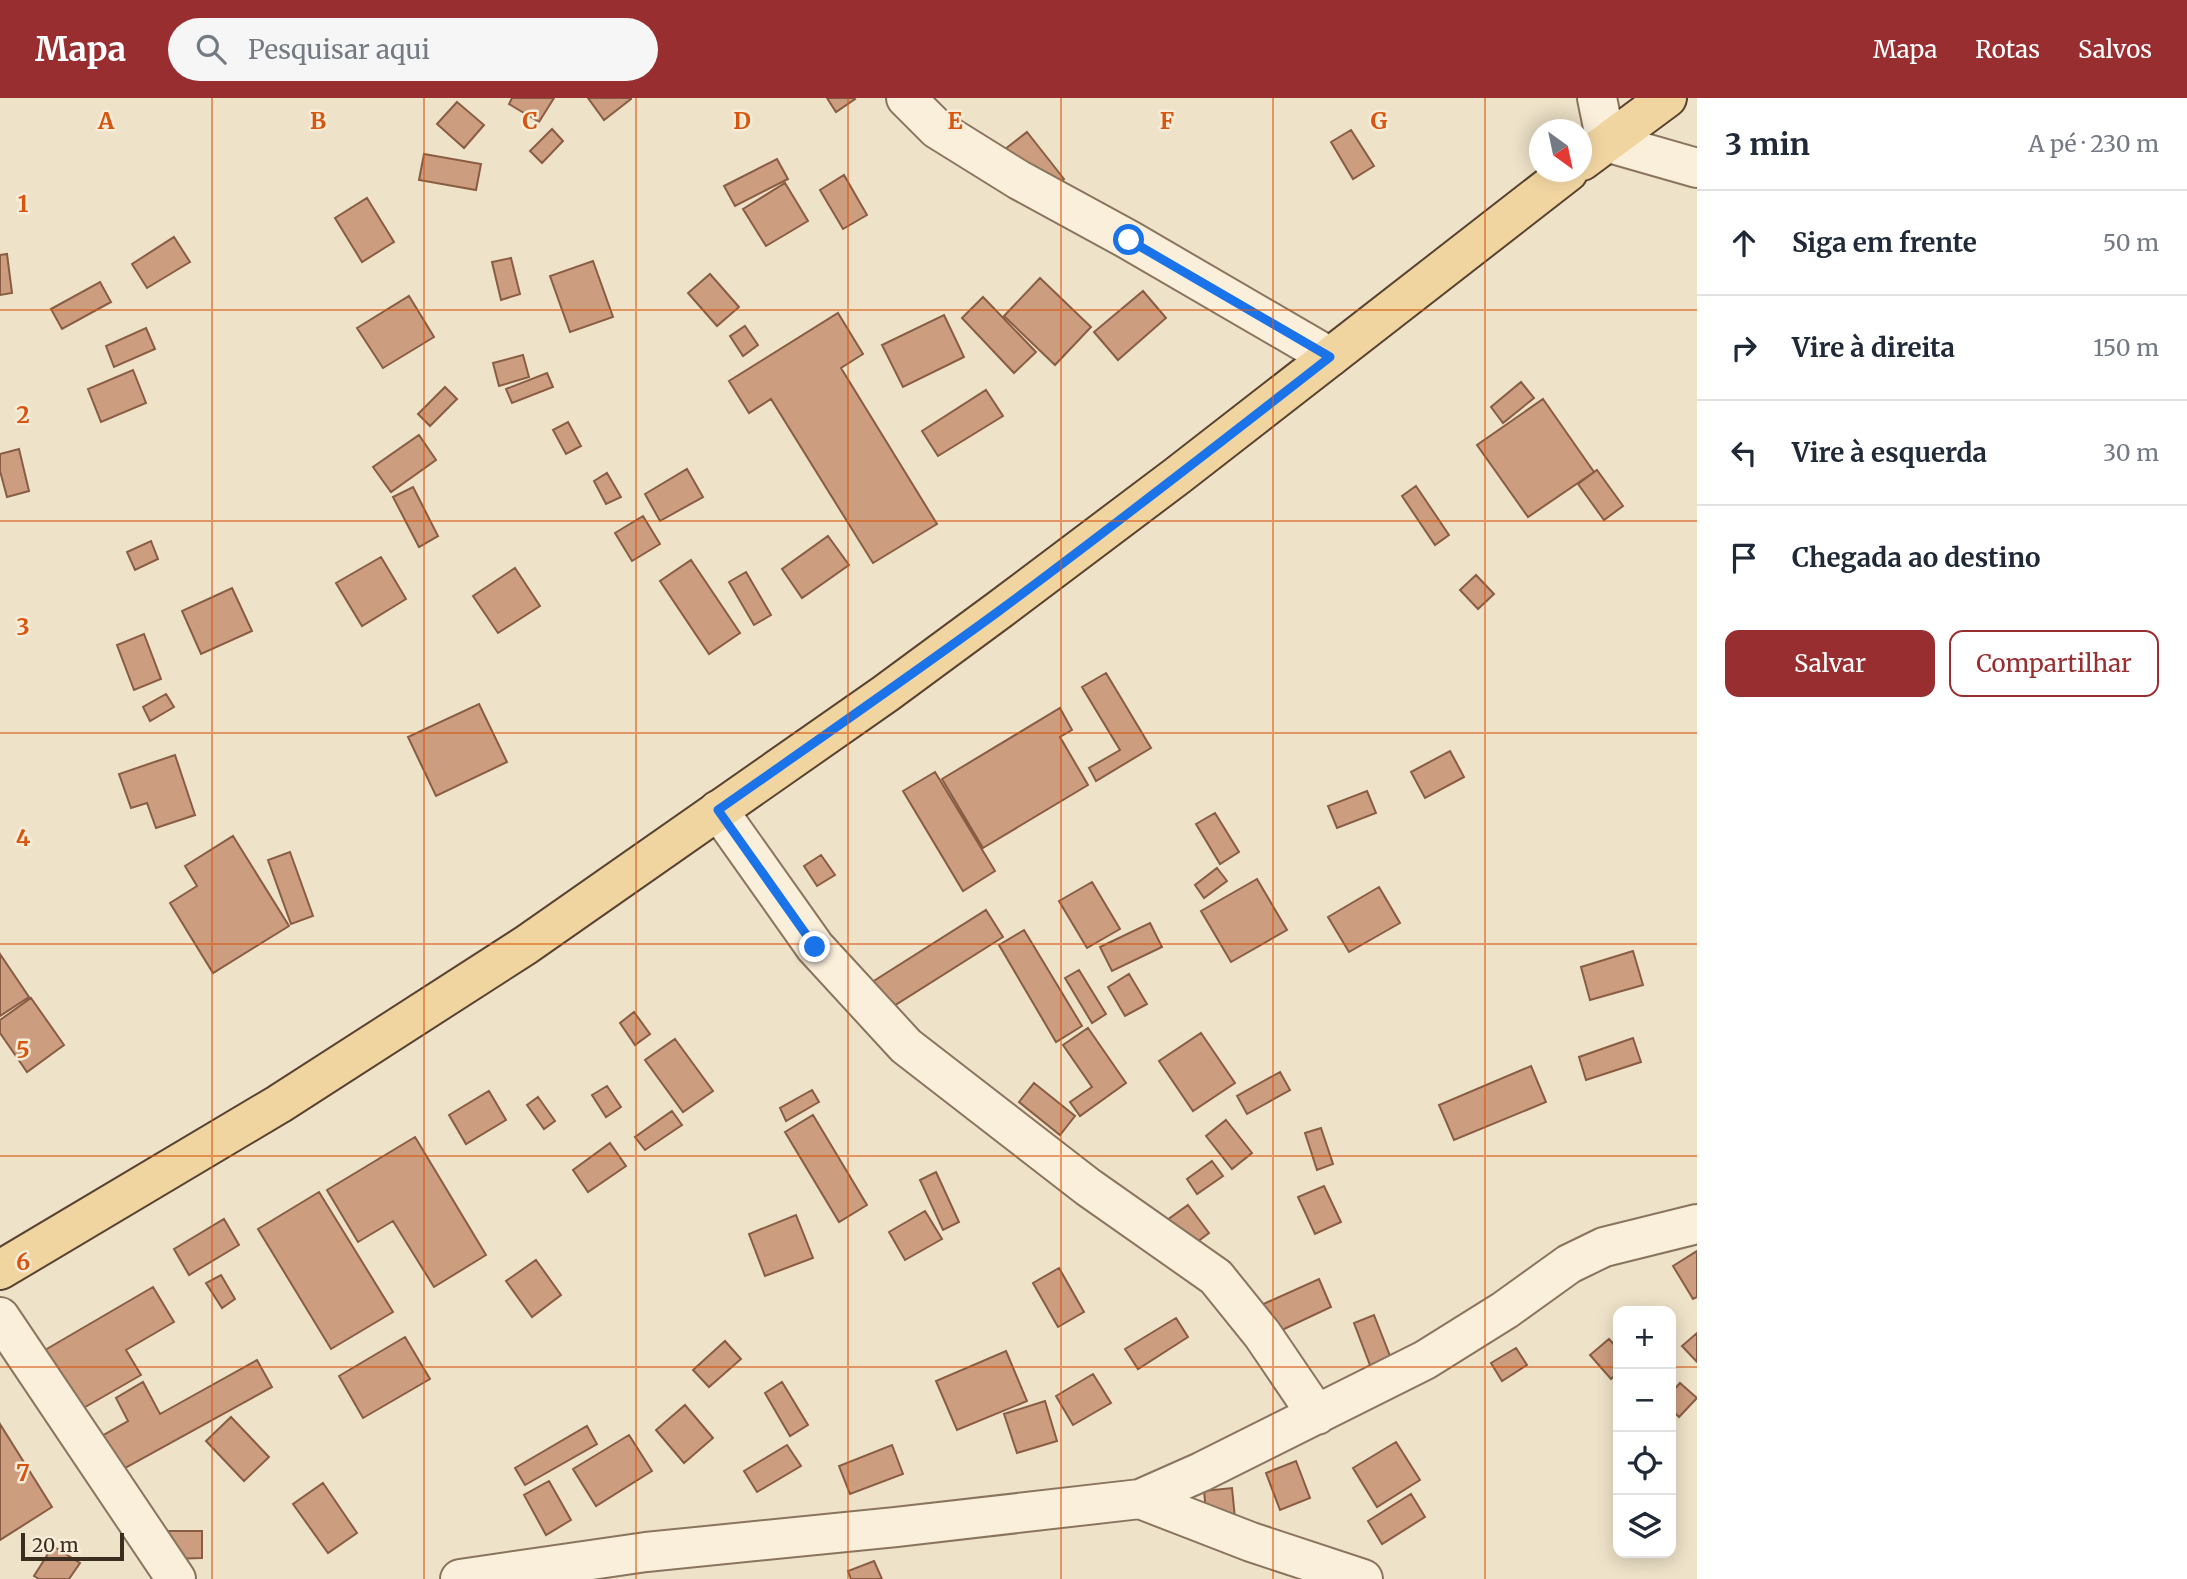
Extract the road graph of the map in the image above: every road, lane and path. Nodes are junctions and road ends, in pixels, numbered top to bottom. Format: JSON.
{"nodes":[{"id":1,"x":906,"y":98,"type":"edge"},
{"id":2,"x":1597,"y":98,"type":"edge"},
{"id":3,"x":1667,"y":98,"type":"edge"},
{"id":4,"x":1594,"y":151,"type":"edge"},
{"id":5,"x":1697,"y":168,"type":"edge"},
{"id":6,"x":1556,"y":182,"type":"edge"},
{"id":7,"x":1330,"y":357,"type":"junction"},
{"id":8,"x":718,"y":810,"type":"junction"},
{"id":9,"x":1697,"y":1224,"type":"edge"},
{"id":10,"x":0,"y":1270,"type":"edge"},
{"id":11,"x":0,"y":1317,"type":"edge"},
{"id":12,"x":1317,"y":1415,"type":"junction"},
{"id":13,"x":1140,"y":1499,"type":"junction"},
{"id":14,"x":176,"y":1579,"type":"edge"},
{"id":15,"x":460,"y":1579,"type":"edge"},
{"id":16,"x":1363,"y":1579,"type":"edge"}],
"edges":[{"from":1,"to":7,"type":"street"},
{"from":2,"to":4,"type":"street"},
{"from":3,"to":4,"type":"main road"},
{"from":4,"to":5,"type":"street"},
{"from":6,"to":7,"type":"main road"},
{"from":7,"to":8,"type":"main road"},
{"from":8,"to":10,"type":"main road"},
{"from":8,"to":12,"type":"street"},
{"from":9,"to":12,"type":"street"},
{"from":11,"to":14,"type":"street"},
{"from":12,"to":13,"type":"street"},
{"from":13,"to":15,"type":"street"},
{"from":13,"to":16,"type":"street"}]}
